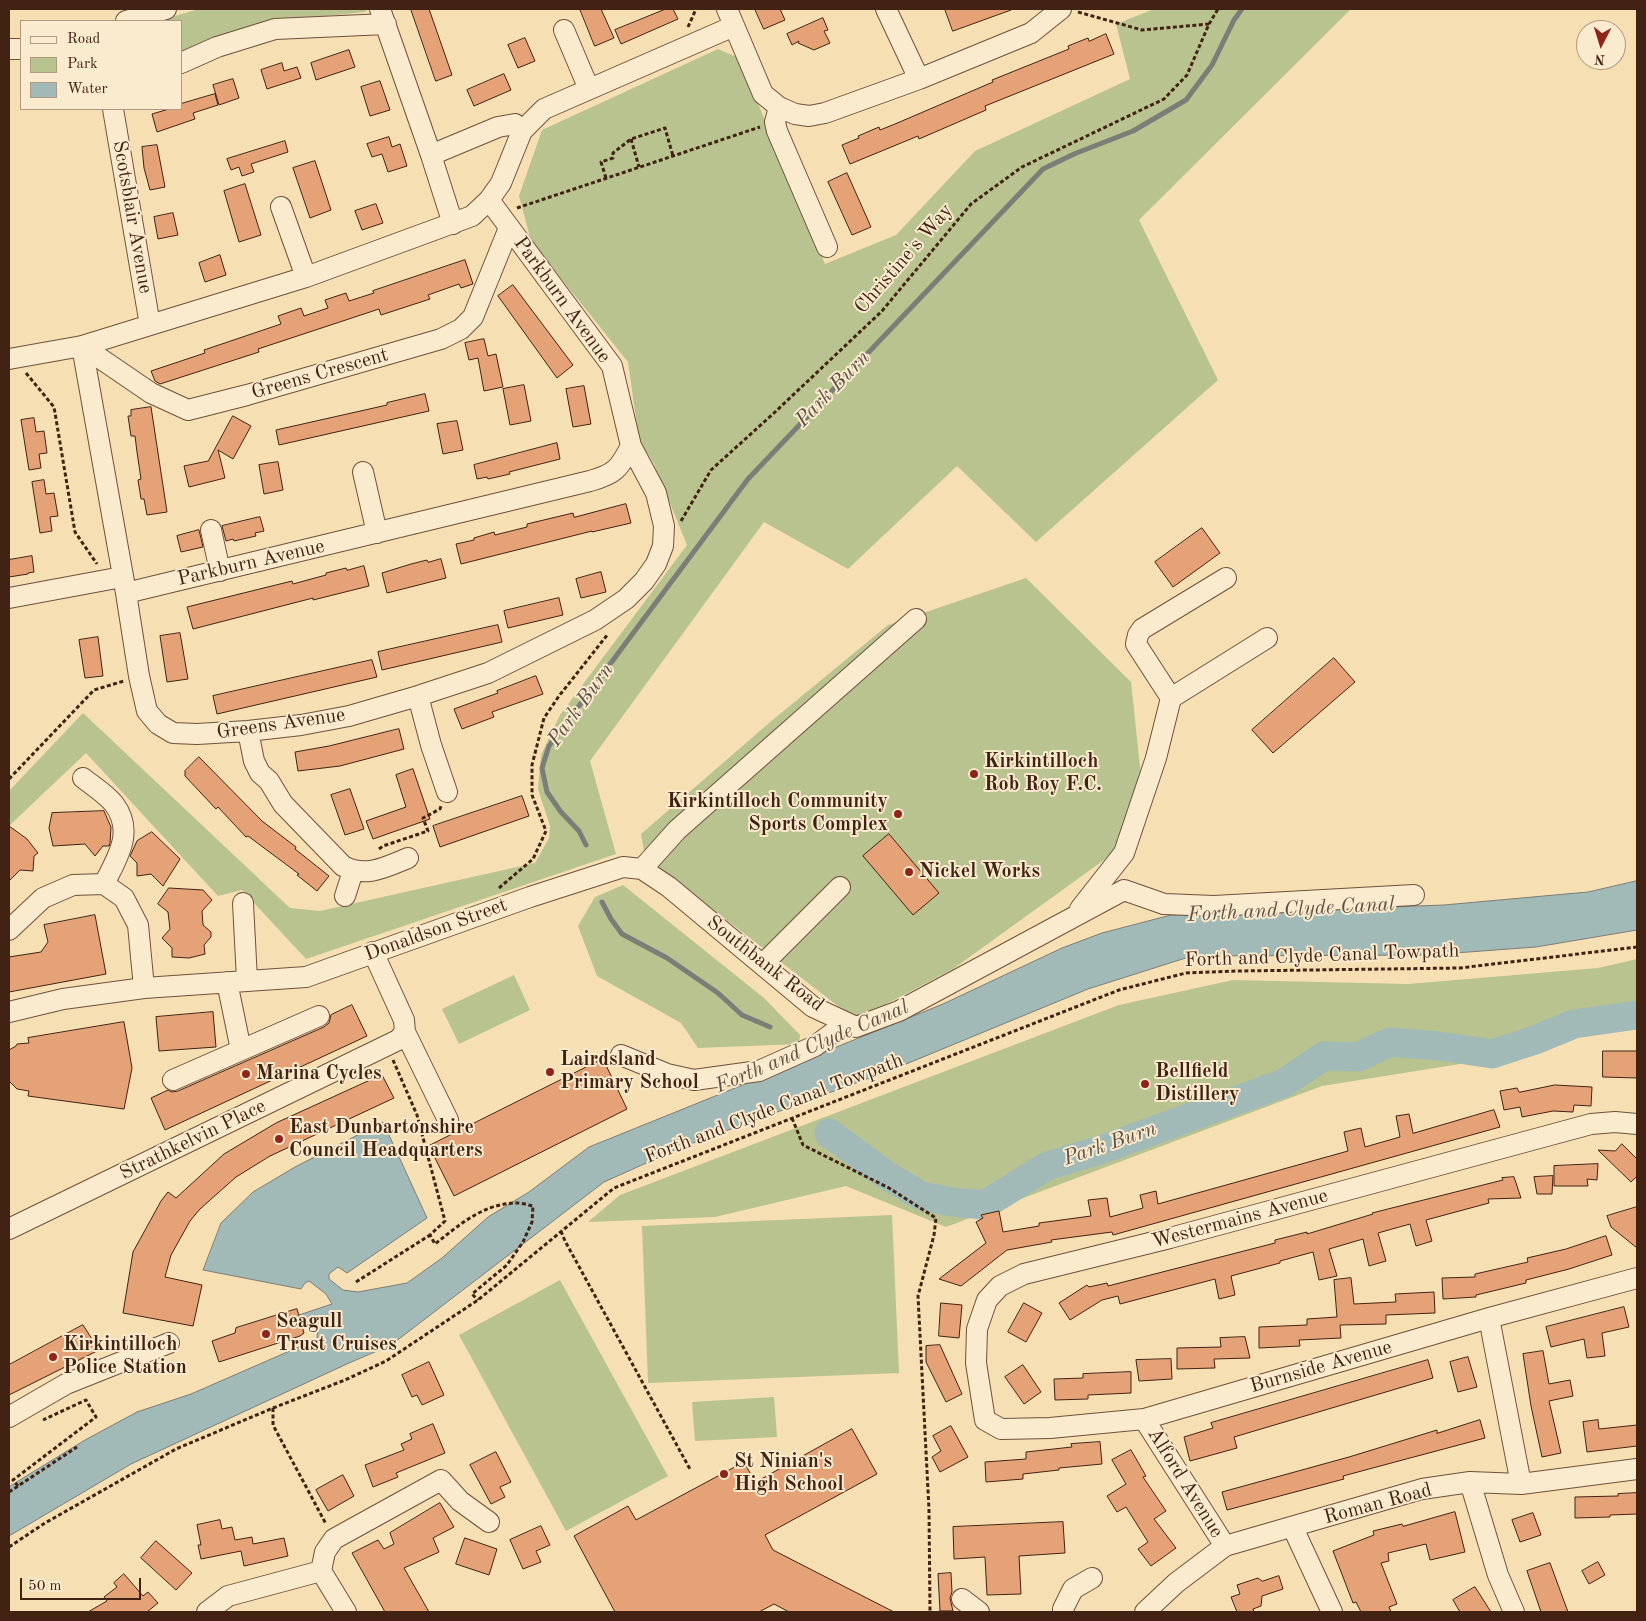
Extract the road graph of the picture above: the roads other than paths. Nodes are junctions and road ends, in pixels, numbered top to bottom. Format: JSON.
{"nodes":[{"id":1,"x":166,"y":9,"type":"edge"},
{"id":2,"x":886,"y":9,"type":"edge"},
{"id":3,"x":1066,"y":10,"type":"edge"},
{"id":4,"x":383,"y":16,"type":"edge"},
{"id":5,"x":731,"y":17,"type":"edge"},
{"id":6,"x":129,"y":20,"type":"edge"},
{"id":7,"x":564,"y":30,"type":"dead end"},
{"id":8,"x":182,"y":63,"type":"edge"},
{"id":9,"x":919,"y":79,"type":"junction"},
{"id":10,"x":589,"y":89,"type":"junction"},
{"id":11,"x":113,"y":110,"type":"edge"},
{"id":12,"x":777,"y":114,"type":"junction"},
{"id":13,"x":522,"y":131,"type":"junction"},
{"id":14,"x":431,"y":155,"type":"junction"},
{"id":15,"x":281,"y":207,"type":"dead end"},
{"id":16,"x":499,"y":214,"type":"junction"},
{"id":17,"x":453,"y":224,"type":"junction"},
{"id":18,"x":827,"y":247,"type":"dead end"},
{"id":19,"x":306,"y":278,"type":"junction"},
{"id":20,"x":150,"y":325,"type":"junction"},
{"id":21,"x":82,"y":346,"type":"junction"},
{"id":22,"x":11,"y":358,"type":"edge"},
{"id":23,"x":631,"y":446,"type":"junction"},
{"id":24,"x":363,"y":472,"type":"dead end"},
{"id":25,"x":211,"y":530,"type":"dead end"},
{"id":26,"x":377,"y":533,"type":"junction"},
{"id":27,"x":220,"y":571,"type":"junction"},
{"id":28,"x":1226,"y":578,"type":"dead end"},
{"id":29,"x":119,"y":584,"type":"junction"},
{"id":30,"x":9,"y":598,"type":"edge"},
{"id":31,"x":916,"y":619,"type":"dead end"},
{"id":32,"x":1267,"y":638,"type":"dead end"},
{"id":33,"x":418,"y":696,"type":"junction"},
{"id":34,"x":1171,"y":698,"type":"junction"},
{"id":35,"x":248,"y":731,"type":"junction"},
{"id":36,"x":84,"y":778,"type":"dead end"},
{"id":37,"x":446,"y":792,"type":"road end"},
{"id":38,"x":408,"y":858,"type":"dead end"},
{"id":39,"x":633,"y":868,"type":"junction"},
{"id":40,"x":355,"y":871,"type":"junction"},
{"id":41,"x":104,"y":884,"type":"junction"},
{"id":42,"x":840,"y":888,"type":"dead end"},
{"id":43,"x":1414,"y":895,"type":"dead end"},
{"id":44,"x":345,"y":896,"type":"dead end"},
{"id":45,"x":243,"y":903,"type":"dead end"},
{"id":46,"x":1074,"y":917,"type":"junction"},
{"id":47,"x":9,"y":930,"type":"edge"},
{"id":48,"x":373,"y":952,"type":"junction"},
{"id":49,"x":763,"y":964,"type":"junction"},
{"id":50,"x":247,"y":980,"type":"junction"},
{"id":51,"x":227,"y":982,"type":"junction"},
{"id":52,"x":144,"y":988,"type":"junction"},
{"id":53,"x":9,"y":1012,"type":"edge"},
{"id":54,"x":319,"y":1016,"type":"dead end"},
{"id":55,"x":846,"y":1022,"type":"junction"},
{"id":56,"x":405,"y":1032,"type":"junction"},
{"id":57,"x":241,"y":1050,"type":"junction"},
{"id":58,"x":621,"y":1054,"type":"dead end"},
{"id":59,"x":173,"y":1080,"type":"dead end"},
{"id":60,"x":448,"y":1120,"type":"dead end"},
{"id":61,"x":1637,"y":1124,"type":"edge"},
{"id":62,"x":9,"y":1229,"type":"edge"},
{"id":63,"x":1637,"y":1278,"type":"edge"},
{"id":64,"x":1489,"y":1318,"type":"junction"},
{"id":65,"x":169,"y":1343,"type":"dead end"},
{"id":66,"x":9,"y":1417,"type":"edge"},
{"id":67,"x":1144,"y":1419,"type":"junction"},
{"id":68,"x":1001,"y":1429,"type":"joint"},
{"id":69,"x":1637,"y":1469,"type":"edge"},
{"id":70,"x":1470,"y":1482,"type":"junction"},
{"id":71,"x":1521,"y":1484,"type":"junction"},
{"id":72,"x":489,"y":1522,"type":"dead end"},
{"id":73,"x":1293,"y":1528,"type":"junction"},
{"id":74,"x":1225,"y":1546,"type":"junction"},
{"id":75,"x":321,"y":1571,"type":"junction"},
{"id":76,"x":1092,"y":1578,"type":"dead end"},
{"id":77,"x":962,"y":1599,"type":"dead end"},
{"id":78,"x":1057,"y":1611,"type":"edge"},
{"id":79,"x":207,"y":1612,"type":"edge"},
{"id":80,"x":346,"y":1612,"type":"edge"},
{"id":81,"x":980,"y":1612,"type":"edge"},
{"id":82,"x":1145,"y":1612,"type":"edge"},
{"id":83,"x":1332,"y":1612,"type":"edge"},
{"id":84,"x":1514,"y":1612,"type":"edge"}],
"edges":[{"from":1,"to":6,"type":"street"},
{"from":2,"to":9,"type":"street"},
{"from":3,"to":9,"type":"street"},
{"from":4,"to":8,"type":"street"},
{"from":4,"to":14,"type":"street"},
{"from":5,"to":10,"type":"street"},
{"from":5,"to":12,"type":"street"},
{"from":7,"to":10,"type":"street"},
{"from":9,"to":12,"type":"street"},
{"from":10,"to":13,"type":"street"},
{"from":11,"to":20,"type":"street","name":"Scotsblair Avenue"},
{"from":12,"to":18,"type":"street"},
{"from":13,"to":14,"type":"street"},
{"from":13,"to":16,"type":"street"},
{"from":14,"to":17,"type":"street"},
{"from":15,"to":19,"type":"street"},
{"from":16,"to":17,"type":"street","name":"Scotsblair Avenue"},
{"from":16,"to":21,"type":"street","name":"Greens Crescent"},
{"from":16,"to":23,"type":"street","name":"Parkburn Avenue"},
{"from":17,"to":19,"type":"street","name":"Scotsblair Avenue"},
{"from":19,"to":20,"type":"street","name":"Scotsblair Avenue"},
{"from":20,"to":21,"type":"street","name":"Scotsblair Avenue"},
{"from":21,"to":22,"type":"street","name":"Scotsblair Avenue"},
{"from":21,"to":29,"type":"street","name":"Greens Avenue"},
{"from":23,"to":26,"type":"street","name":"Parkburn Avenue"},
{"from":23,"to":33,"type":"street","name":"Greens Avenue"},
{"from":24,"to":26,"type":"street"},
{"from":25,"to":27,"type":"street"},
{"from":26,"to":27,"type":"street","name":"Parkburn Avenue"},
{"from":27,"to":29,"type":"street","name":"Parkburn Avenue"},
{"from":28,"to":34,"type":"street"},
{"from":29,"to":30,"type":"street","name":"Parkburn Avenue"},
{"from":29,"to":35,"type":"street","name":"Greens Avenue"},
{"from":31,"to":39,"type":"street"},
{"from":32,"to":34,"type":"street"},
{"from":33,"to":35,"type":"street","name":"Greens Avenue"},
{"from":33,"to":37,"type":"street"},
{"from":34,"to":46,"type":"street"},
{"from":35,"to":40,"type":"street"},
{"from":36,"to":41,"type":"street"},
{"from":38,"to":40,"type":"street"},
{"from":39,"to":48,"type":"street","name":"Donaldson Street"},
{"from":39,"to":49,"type":"street","name":"Southbank Road"},
{"from":40,"to":44,"type":"street"},
{"from":41,"to":47,"type":"street"},
{"from":41,"to":52,"type":"street"},
{"from":42,"to":49,"type":"street"},
{"from":43,"to":46,"type":"street","name":"Southbank Road"},
{"from":45,"to":50,"type":"street"},
{"from":46,"to":55,"type":"street","name":"Southbank Road"},
{"from":48,"to":50,"type":"street","name":"Donaldson Street"},
{"from":48,"to":56,"type":"street"},
{"from":49,"to":55,"type":"street","name":"Southbank Road"},
{"from":50,"to":51,"type":"street","name":"Donaldson Street"},
{"from":51,"to":52,"type":"street","name":"Donaldson Street"},
{"from":51,"to":57,"type":"street"},
{"from":52,"to":53,"type":"street","name":"Donaldson Street"},
{"from":54,"to":57,"type":"street"},
{"from":55,"to":58,"type":"street"},
{"from":56,"to":60,"type":"street"},
{"from":56,"to":62,"type":"street","name":"Strathkelvin Place"},
{"from":57,"to":59,"type":"street"},
{"from":61,"to":68,"type":"street","name":"Westermains Avenue"},
{"from":63,"to":64,"type":"street","name":"Burnside Avenue"},
{"from":64,"to":67,"type":"street","name":"Burnside Avenue"},
{"from":64,"to":71,"type":"street"},
{"from":65,"to":66,"type":"street"},
{"from":67,"to":68,"type":"street","name":"Burnside Avenue"},
{"from":67,"to":74,"type":"street","name":"Alford Avenue"},
{"from":69,"to":71,"type":"street","name":"Roman Road"},
{"from":70,"to":71,"type":"street","name":"Roman Road"},
{"from":70,"to":73,"type":"street","name":"Roman Road"},
{"from":70,"to":84,"type":"street"},
{"from":72,"to":75,"type":"street"},
{"from":73,"to":74,"type":"street","name":"Roman Road"},
{"from":73,"to":83,"type":"street"},
{"from":74,"to":82,"type":"street","name":"Roman Road"},
{"from":75,"to":79,"type":"street"},
{"from":75,"to":80,"type":"street"},
{"from":76,"to":78,"type":"street"},
{"from":77,"to":81,"type":"street"}]}
